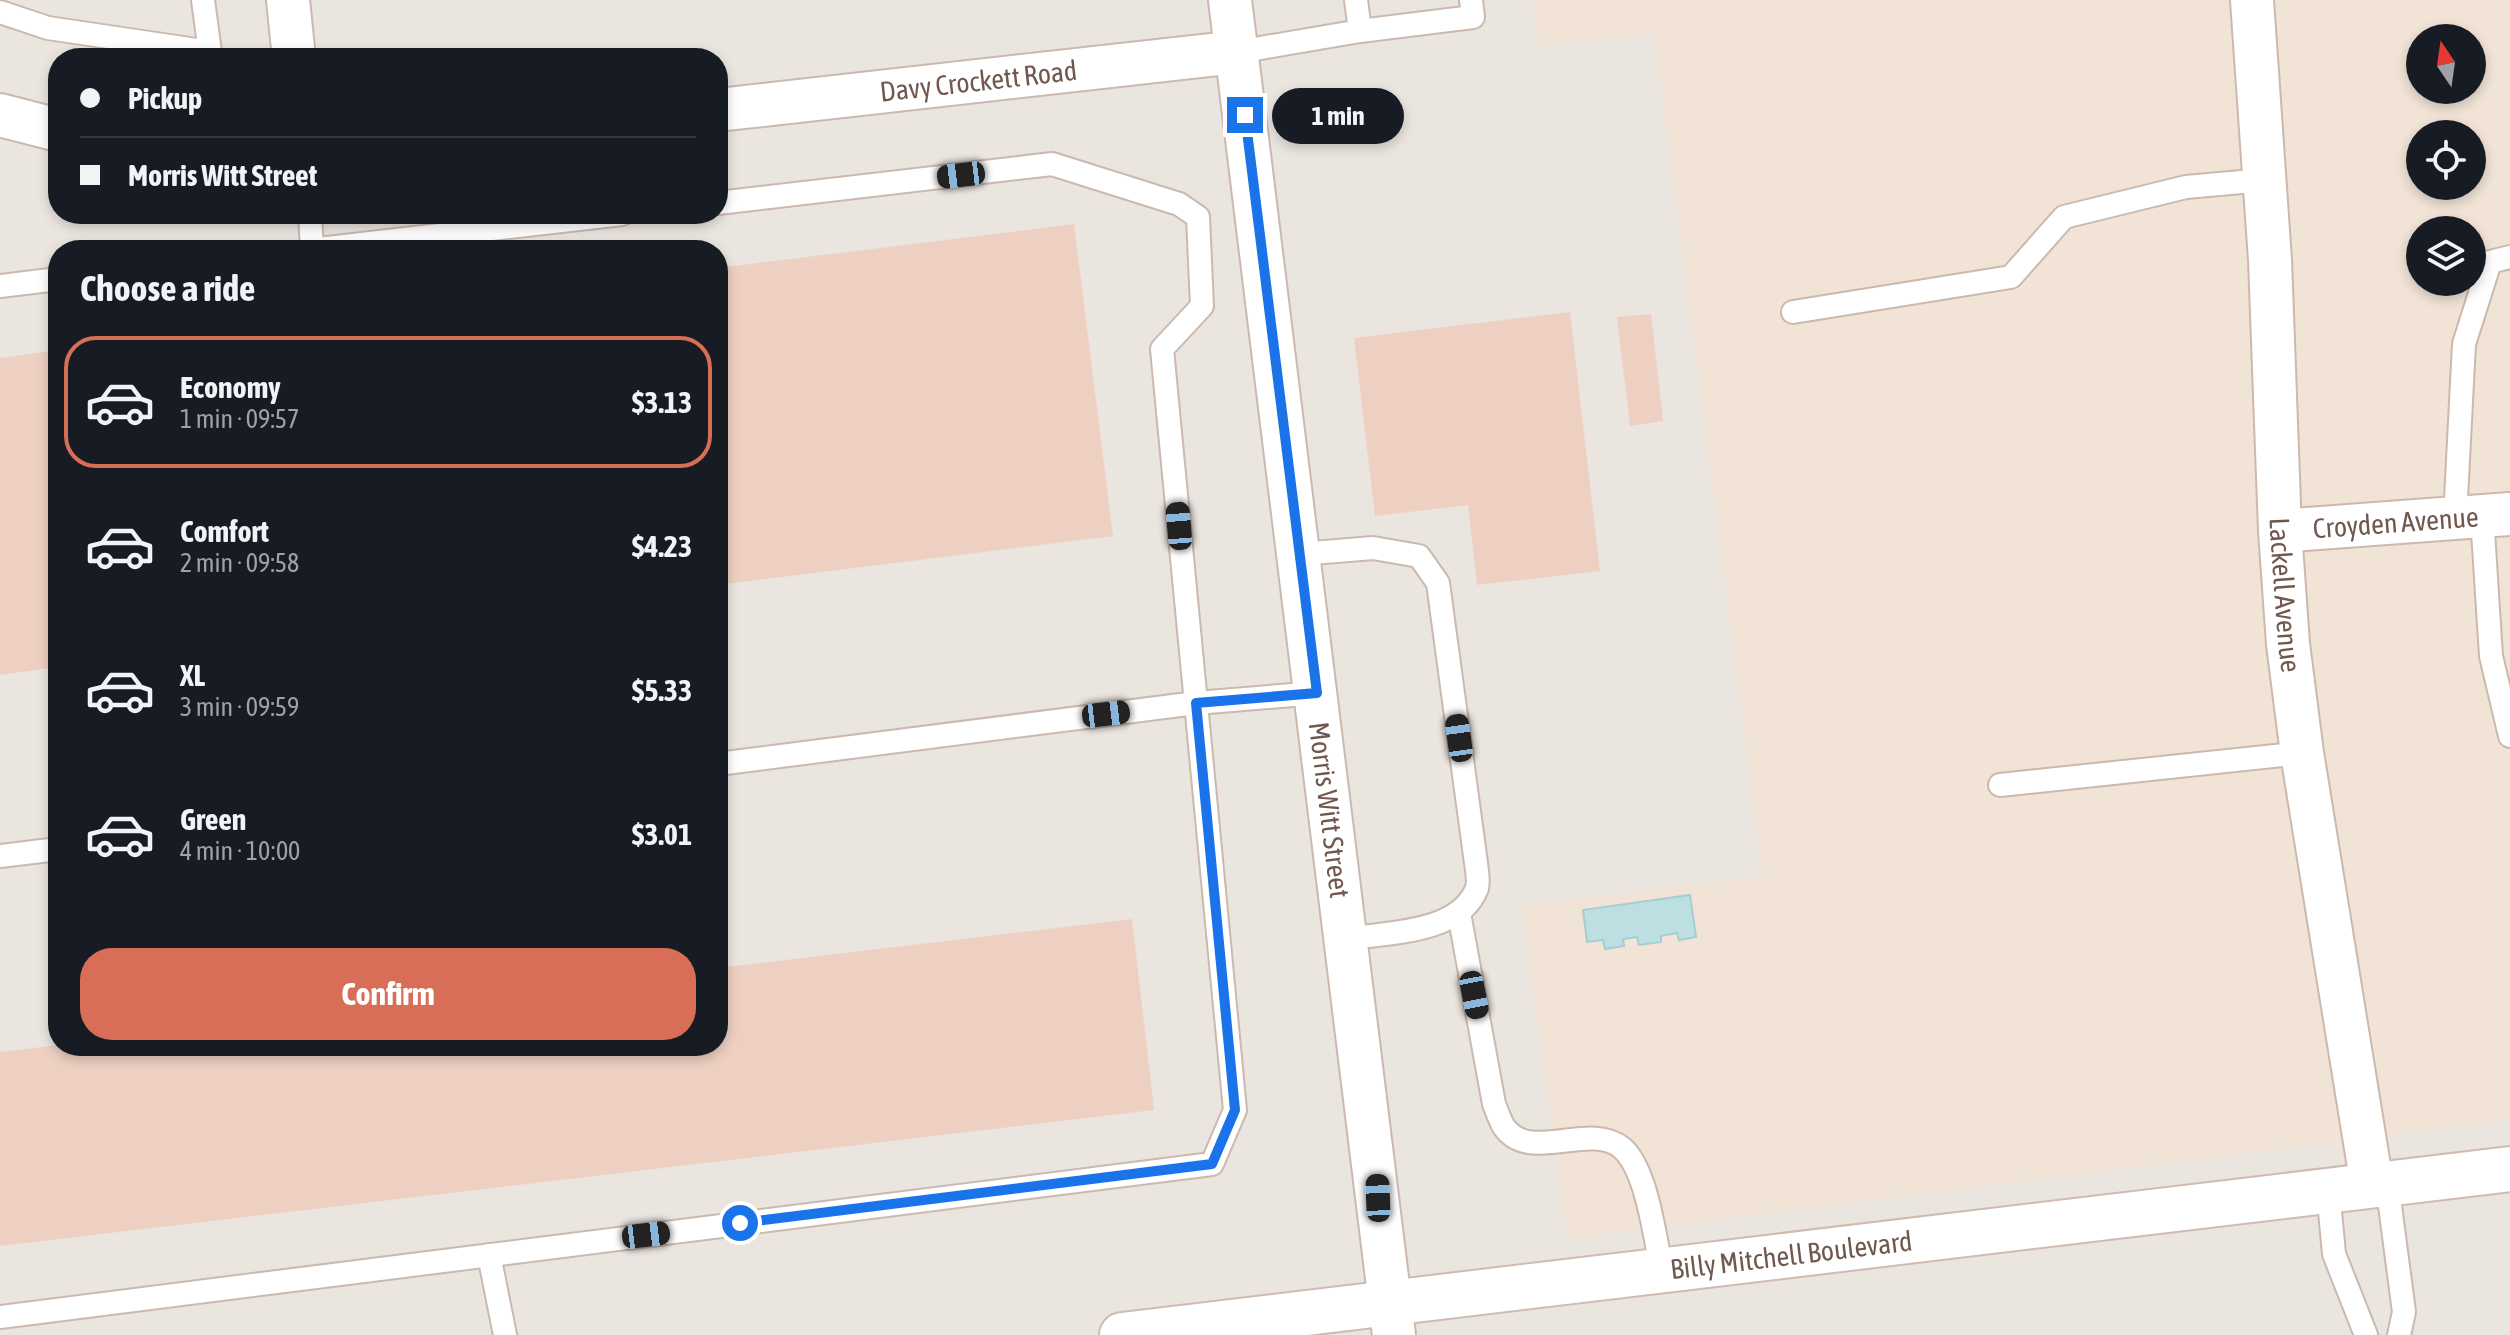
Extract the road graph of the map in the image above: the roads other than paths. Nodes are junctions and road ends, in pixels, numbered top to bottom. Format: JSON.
{"nodes":[{"id":1,"x":203,"y":0,"type":"edge"},
{"id":2,"x":288,"y":0,"type":"edge"},
{"id":3,"x":1230,"y":0,"type":"edge"},
{"id":4,"x":1356,"y":0,"type":"edge"},
{"id":5,"x":1471,"y":0,"type":"edge"},
{"id":6,"x":2252,"y":0,"type":"edge"},
{"id":7,"x":0,"y":12,"type":"edge"},
{"id":8,"x":1360,"y":31,"type":"junction"},
{"id":9,"x":183,"y":48,"type":"edge"},
{"id":10,"x":209,"y":48,"type":"edge"},
{"id":11,"x":293,"y":48,"type":"edge"},
{"id":12,"x":1237,"y":52,"type":"junction"},
{"id":13,"x":728,"y":109,"type":"edge"},
{"id":14,"x":0,"y":115,"type":"edge"},
{"id":15,"x":48,"y":127,"type":"edge"},
{"id":16,"x":2264,"y":180,"type":"junction"},
{"id":17,"x":728,"y":202,"type":"edge"},
{"id":18,"x":536,"y":224,"type":"edge"},
{"id":19,"x":397,"y":240,"type":"edge"},
{"id":20,"x":2510,"y":257,"type":"edge"},
{"id":21,"x":48,"y":280,"type":"edge"},
{"id":22,"x":0,"y":286,"type":"edge"},
{"id":23,"x":1793,"y":312,"type":"dead end"},
{"id":24,"x":2482,"y":516,"type":"edge"},
{"id":25,"x":2280,"y":531,"type":"junction"},
{"id":26,"x":1300,"y":554,"type":"junction"},
{"id":27,"x":1317,"y":693,"type":"junction"},
{"id":28,"x":1196,"y":703,"type":"junction"},
{"id":29,"x":2510,"y":736,"type":"edge"},
{"id":30,"x":2302,"y":753,"type":"junction"},
{"id":31,"x":728,"y":763,"type":"edge"},
{"id":32,"x":2000,"y":785,"type":"dead end"},
{"id":33,"x":48,"y":850,"type":"edge"},
{"id":34,"x":0,"y":856,"type":"edge"},
{"id":35,"x":1459,"y":913,"type":"junction"},
{"id":36,"x":1347,"y":939,"type":"junction"},
{"id":37,"x":2510,"y":1169,"type":"edge"},
{"id":38,"x":2462,"y":1175,"type":"junction"},
{"id":39,"x":2380,"y":1184,"type":"junction"},
{"id":40,"x":2328,"y":1190,"type":"junction"},
{"id":41,"x":2510,"y":1192,"type":"edge"},
{"id":42,"x":489,"y":1255,"type":"junction"},
{"id":43,"x":1662,"y":1271,"type":"junction"},
{"id":44,"x":0,"y":1317,"type":"edge"},
{"id":45,"x":1394,"y":1319,"type":"edge"},
{"id":46,"x":505,"y":1335,"type":"edge"},
{"id":47,"x":1122,"y":1335,"type":"edge"},
{"id":48,"x":2366,"y":1335,"type":"edge"},
{"id":49,"x":2399,"y":1335,"type":"edge"}],
"edges":[{"from":1,"to":10,"type":"lane"},
{"from":2,"to":11,"type":"street"},
{"from":3,"to":12,"type":"street","name":"Morris Witt Street"},
{"from":4,"to":8,"type":"lane"},
{"from":5,"to":8,"type":"lane"},
{"from":6,"to":16,"type":"street","name":"Lackell Avenue"},
{"from":7,"to":9,"type":"lane"},
{"from":8,"to":12,"type":"lane"},
{"from":12,"to":13,"type":"street","name":"Davy Crockett Road"},
{"from":12,"to":26,"type":"street","name":"Morris Witt Street"},
{"from":14,"to":15,"type":"street"},
{"from":16,"to":23,"type":"lane"},
{"from":16,"to":25,"type":"street","name":"Lackell Avenue"},
{"from":17,"to":28,"type":"lane"},
{"from":18,"to":19,"type":"lane"},
{"from":20,"to":24,"type":"lane"},
{"from":21,"to":22,"type":"lane"},
{"from":24,"to":25,"type":"street","name":"Croyden Avenue"},
{"from":24,"to":29,"type":"lane"},
{"from":25,"to":30,"type":"street","name":"Lackell Avenue"},
{"from":26,"to":27,"type":"street","name":"Morris Witt Street"},
{"from":26,"to":35,"type":"lane"},
{"from":27,"to":28,"type":"lane"},
{"from":27,"to":36,"type":"street","name":"Morris Witt Street"},
{"from":28,"to":31,"type":"lane"},
{"from":28,"to":42,"type":"lane"},
{"from":30,"to":32,"type":"lane"},
{"from":30,"to":39,"type":"street","name":"Lackell Avenue"},
{"from":33,"to":34,"type":"lane"},
{"from":35,"to":36,"type":"lane"},
{"from":35,"to":43,"type":"lane"},
{"from":36,"to":45,"type":"street","name":"Morris Witt Street"},
{"from":37,"to":38,"type":"main road","name":"Billy Mitchell Boulevard"},
{"from":38,"to":39,"type":"main road","name":"Billy Mitchell Boulevard"},
{"from":38,"to":41,"type":"main road","name":"Billy Mitchell Boulevard"},
{"from":39,"to":40,"type":"main road","name":"Billy Mitchell Boulevard"},
{"from":39,"to":49,"type":"lane"},
{"from":40,"to":43,"type":"main road","name":"Billy Mitchell Boulevard"},
{"from":40,"to":48,"type":"lane"},
{"from":42,"to":44,"type":"lane"},
{"from":42,"to":46,"type":"lane"},
{"from":43,"to":45,"type":"main road","name":"Billy Mitchell Boulevard"},
{"from":45,"to":47,"type":"main road","name":"Billy Mitchell Boulevard"}]}
